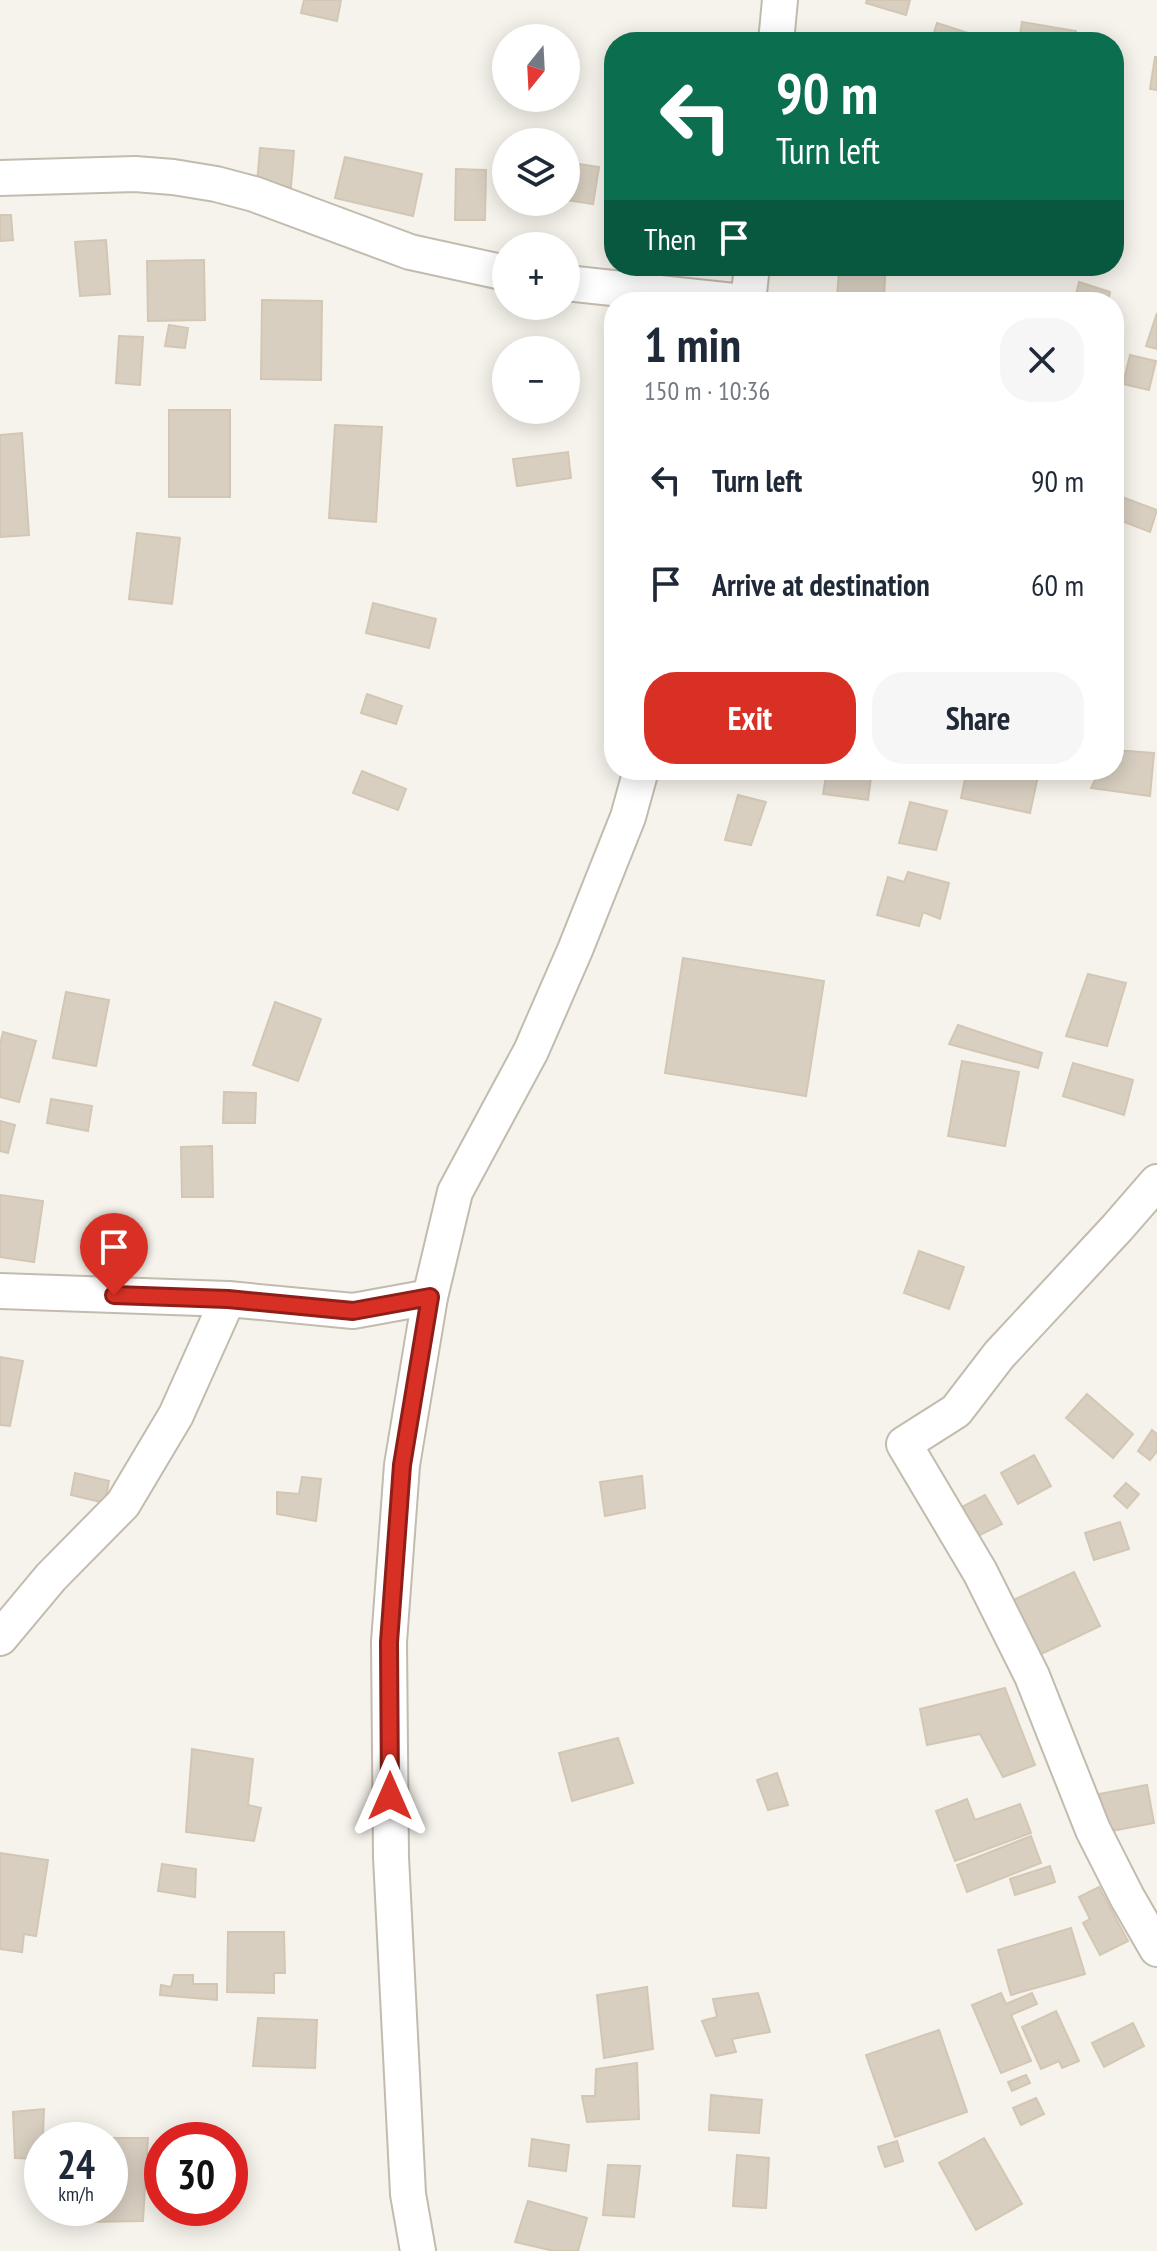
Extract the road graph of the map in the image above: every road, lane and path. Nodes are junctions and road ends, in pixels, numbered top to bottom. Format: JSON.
{"nodes":[{"id":1,"x":780,"y":0,"type":"edge"},
{"id":2,"x":777,"y":32,"type":"edge"},
{"id":3,"x":0,"y":178,"type":"edge"},
{"id":4,"x":492,"y":270,"type":"edge"},
{"id":5,"x":580,"y":284,"type":"edge"},
{"id":6,"x":651,"y":292,"type":"edge"},
{"id":7,"x":638,"y":780,"type":"edge"},
{"id":8,"x":1157,"y":1182,"type":"edge"},
{"id":9,"x":0,"y":1291,"type":"edge"},
{"id":10,"x":430,"y":1297,"type":"junction"},
{"id":11,"x":228,"y":1299,"type":"junction"},
{"id":12,"x":0,"y":1638,"type":"edge"},
{"id":13,"x":1157,"y":1949,"type":"edge"},
{"id":14,"x":418,"y":2251,"type":"edge"}],
"edges":[{"from":1,"to":2,"type":"street"},
{"from":3,"to":4,"type":"street"},
{"from":5,"to":6,"type":"street"},
{"from":7,"to":10,"type":"street"},
{"from":8,"to":13,"type":"street"},
{"from":9,"to":11,"type":"street"},
{"from":10,"to":11,"type":"street"},
{"from":10,"to":14,"type":"street"},
{"from":11,"to":12,"type":"street"}]}
